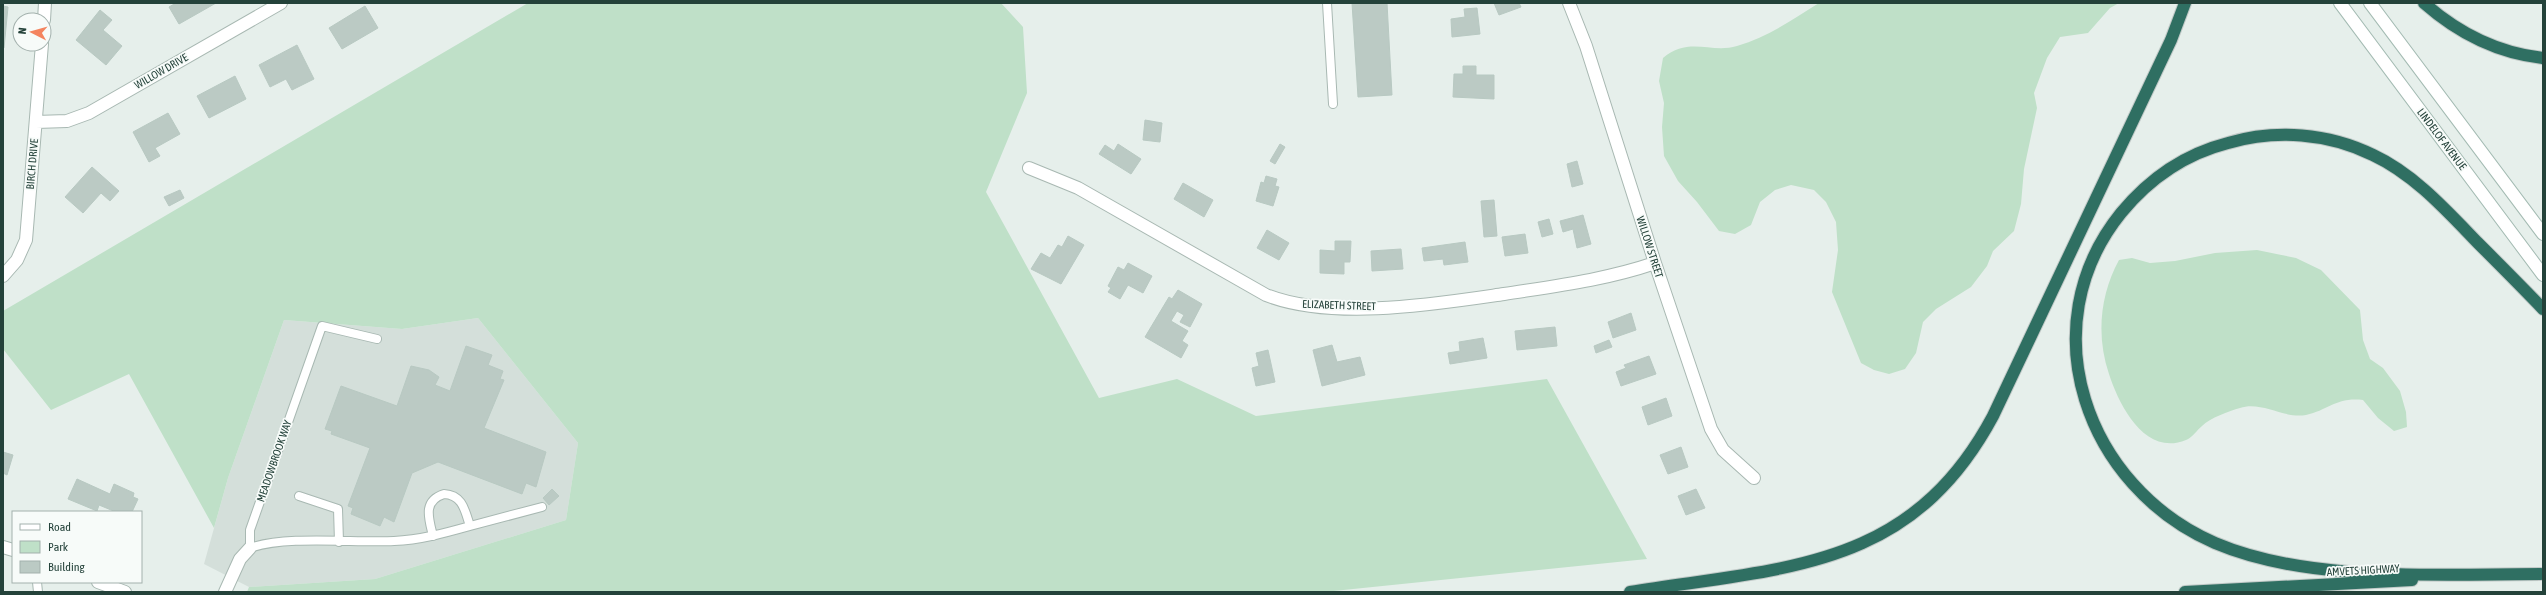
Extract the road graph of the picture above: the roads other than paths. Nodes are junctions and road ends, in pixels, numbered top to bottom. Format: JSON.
{"nodes":[{"id":1,"x":281,"y":3,"type":"edge"},
{"id":2,"x":1327,"y":3,"type":"edge"},
{"id":3,"x":1569,"y":3,"type":"edge"},
{"id":4,"x":2185,"y":3,"type":"edge"},
{"id":5,"x":2340,"y":3,"type":"edge"},
{"id":6,"x":2370,"y":3,"type":"edge"},
{"id":7,"x":2424,"y":3,"type":"edge"},
{"id":8,"x":41,"y":52,"type":"edge"},
{"id":9,"x":2543,"y":58,"type":"edge"},
{"id":10,"x":1333,"y":104,"type":"dead end"},
{"id":11,"x":36,"y":122,"type":"junction"},
{"id":12,"x":1029,"y":168,"type":"dead end"},
{"id":13,"x":2543,"y":234,"type":"edge"},
{"id":14,"x":1655,"y":263,"type":"junction"},
{"id":15,"x":2543,"y":275,"type":"edge"},
{"id":16,"x":3,"y":276,"type":"edge"},
{"id":17,"x":2543,"y":310,"type":"edge"},
{"id":18,"x":377,"y":339,"type":"dead end"},
{"id":19,"x":1754,"y":478,"type":"dead end"},
{"id":20,"x":299,"y":496,"type":"dead end"},
{"id":21,"x":542,"y":508,"type":"dead end"},
{"id":22,"x":470,"y":526,"type":"junction"},
{"id":23,"x":433,"y":536,"type":"junction"},
{"id":24,"x":339,"y":542,"type":"junction"},
{"id":25,"x":250,"y":548,"type":"junction"},
{"id":26,"x":2542,"y":574,"type":"edge"},
{"id":27,"x":101,"y":583,"type":"edge"},
{"id":28,"x":125,"y":592,"type":"edge"},
{"id":29,"x":225,"y":592,"type":"edge"},
{"id":30,"x":1630,"y":592,"type":"edge"},
{"id":31,"x":2185,"y":592,"type":"edge"}],
"edges":[{"from":1,"to":11,"type":"street","name":"WILLOW DRIVE"},
{"from":2,"to":10,"type":"lane"},
{"from":3,"to":14,"type":"street","name":"WILLOW STREET"},
{"from":4,"to":30,"type":"highway"},
{"from":5,"to":15,"type":"street","name":"LINDELOF AVENUE"},
{"from":6,"to":13,"type":"street"},
{"from":7,"to":9,"type":"highway"},
{"from":8,"to":11,"type":"street","name":"BIRCH DRIVE"},
{"from":11,"to":16,"type":"street","name":"BIRCH DRIVE"},
{"from":12,"to":14,"type":"street","name":"ELIZABETH STREET"},
{"from":14,"to":19,"type":"street","name":"WILLOW STREET"},
{"from":17,"to":26,"type":"highway"},
{"from":18,"to":25,"type":"lane","name":"MEADOWBROOK WAY"},
{"from":20,"to":24,"type":"lane"},
{"from":21,"to":22,"type":"lane"},
{"from":22,"to":23,"type":"lane"},
{"from":22,"to":23,"type":"lane"},
{"from":23,"to":24,"type":"lane"},
{"from":24,"to":25,"type":"lane"},
{"from":25,"to":29,"type":"street"},
{"from":26,"to":31,"type":"highway","name":"AMVETS HIGHWAY"},
{"from":27,"to":28,"type":"street"}]}
